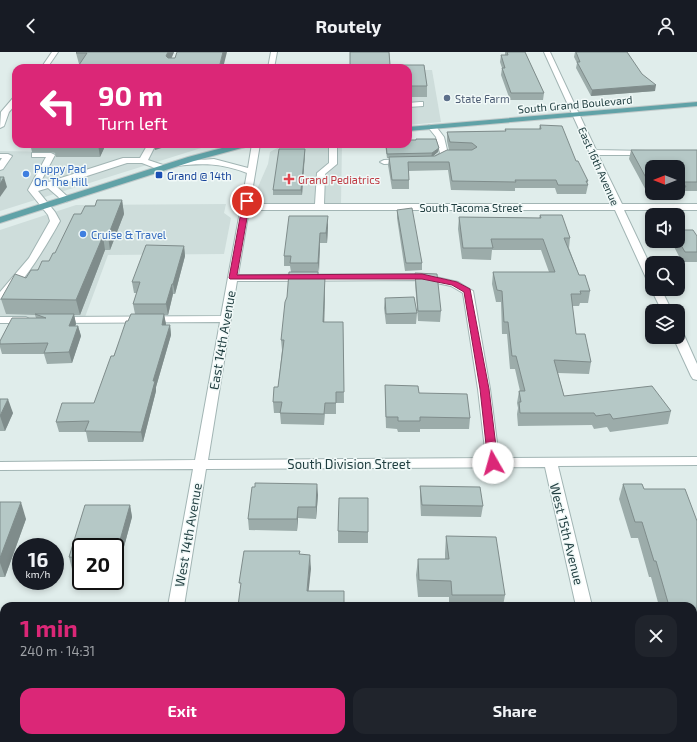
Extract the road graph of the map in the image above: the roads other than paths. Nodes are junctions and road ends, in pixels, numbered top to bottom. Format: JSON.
{"nodes":[{"id":1,"x":55,"y":52,"type":"edge"},
{"id":2,"x":274,"y":52,"type":"edge"},
{"id":3,"x":547,"y":52,"type":"edge"},
{"id":4,"x":47,"y":64,"type":"edge"},
{"id":5,"x":272,"y":64,"type":"edge"},
{"id":6,"x":12,"y":104,"type":"edge"},
{"id":7,"x":420,"y":104,"type":"dead end"},
{"id":8,"x":697,"y":104,"type":"edge"},
{"id":9,"x":412,"y":105,"type":"edge"},
{"id":10,"x":576,"y":115,"type":"junction"},
{"id":11,"x":2,"y":118,"type":"edge"},
{"id":12,"x":0,"y":126,"type":"edge"},
{"id":13,"x":432,"y":127,"type":"junction"},
{"id":14,"x":412,"y":129,"type":"edge"},
{"id":15,"x":150,"y":148,"type":"edge"},
{"id":16,"x":227,"y":148,"type":"edge"},
{"id":17,"x":255,"y":148,"type":"edge"},
{"id":18,"x":333,"y":148,"type":"edge"},
{"id":19,"x":593,"y":152,"type":"junction"},
{"id":20,"x":653,"y":153,"type":"edge"},
{"id":21,"x":34,"y":155,"type":"dead end"},
{"id":22,"x":0,"y":156,"type":"edge"},
{"id":23,"x":143,"y":161,"type":"junction"},
{"id":24,"x":412,"y":161,"type":"edge"},
{"id":25,"x":427,"y":161,"type":"edge"},
{"id":26,"x":384,"y":162,"type":"dead end"},
{"id":27,"x":176,"y":164,"type":"junction"},
{"id":28,"x":0,"y":167,"type":"edge"},
{"id":29,"x":163,"y":168,"type":"junction"},
{"id":30,"x":251,"y":172,"type":"junction"},
{"id":31,"x":50,"y":185,"type":"junction"},
{"id":32,"x":32,"y":190,"type":"junction"},
{"id":33,"x":66,"y":199,"type":"junction"},
{"id":34,"x":45,"y":206,"type":"junction"},
{"id":35,"x":246,"y":207,"type":"junction"},
{"id":36,"x":319,"y":207,"type":"junction"},
{"id":37,"x":618,"y":207,"type":"junction"},
{"id":38,"x":697,"y":207,"type":"edge"},
{"id":39,"x":0,"y":220,"type":"edge"},
{"id":40,"x":645,"y":265,"type":"edge"},
{"id":41,"x":233,"y":278,"type":"junction"},
{"id":42,"x":0,"y":296,"type":"edge"},
{"id":43,"x":225,"y":319,"type":"junction"},
{"id":44,"x":0,"y":320,"type":"edge"},
{"id":45,"x":682,"y":344,"type":"edge"},
{"id":46,"x":697,"y":376,"type":"edge"},
{"id":47,"x":697,"y":461,"type":"edge"},
{"id":48,"x":550,"y":462,"type":"junction"},
{"id":49,"x":493,"y":463,"type":"junction"},
{"id":50,"x":201,"y":465,"type":"junction"},
{"id":51,"x":0,"y":466,"type":"edge"},
{"id":52,"x":177,"y":602,"type":"edge"},
{"id":53,"x":583,"y":602,"type":"edge"}],
"edges":[{"from":1,"to":4,"type":"street"},
{"from":2,"to":5,"type":"street"},
{"from":3,"to":10,"type":"street","name":"East 16th Avenue"},
{"from":6,"to":11,"type":"street"},
{"from":7,"to":9,"type":"street"},
{"from":8,"to":10,"type":"main road","name":"South Grand Boulevard"},
{"from":10,"to":13,"type":"main road","name":"South Grand Boulevard"},
{"from":10,"to":19,"type":"street","name":"East 16th Avenue"},
{"from":11,"to":12,"type":"street"},
{"from":13,"to":14,"type":"main road","name":"South Grand Boulevard"},
{"from":13,"to":25,"type":"street"},
{"from":15,"to":23,"type":"street"},
{"from":16,"to":27,"type":"main road"},
{"from":17,"to":30,"type":"street","name":"East 14th Avenue"},
{"from":18,"to":36,"type":"street"},
{"from":19,"to":20,"type":"street"},
{"from":19,"to":37,"type":"street","name":"East 16th Avenue"},
{"from":21,"to":32,"type":"street"},
{"from":22,"to":28,"type":"street"},
{"from":23,"to":29,"type":"street"},
{"from":23,"to":31,"type":"street"},
{"from":24,"to":26,"type":"street"},
{"from":27,"to":29,"type":"main road"},
{"from":27,"to":30,"type":"street"},
{"from":29,"to":33,"type":"main road"},
{"from":30,"to":35,"type":"street","name":"East 14th Avenue"},
{"from":31,"to":32,"type":"street"},
{"from":31,"to":33,"type":"street"},
{"from":32,"to":34,"type":"street"},
{"from":33,"to":34,"type":"main road"},
{"from":34,"to":39,"type":"main road"},
{"from":34,"to":42,"type":"street"},
{"from":35,"to":36,"type":"street","name":"South Tacoma Street"},
{"from":35,"to":41,"type":"street","name":"East 14th Avenue"},
{"from":36,"to":37,"type":"street","name":"South Tacoma Street"},
{"from":37,"to":38,"type":"street","name":"South Tacoma Street"},
{"from":37,"to":40,"type":"street","name":"East 16th Avenue"},
{"from":41,"to":43,"type":"street","name":"East 14th Avenue"},
{"from":41,"to":49,"type":"street"},
{"from":43,"to":44,"type":"street"},
{"from":43,"to":50,"type":"street","name":"East 14th Avenue"},
{"from":45,"to":46,"type":"street"},
{"from":47,"to":48,"type":"street","name":"South Division Street"},
{"from":48,"to":49,"type":"street","name":"South Division Street"},
{"from":48,"to":53,"type":"street","name":"West 15th Avenue"},
{"from":49,"to":50,"type":"street","name":"South Division Street"},
{"from":50,"to":51,"type":"street","name":"South Division Street"},
{"from":50,"to":52,"type":"street","name":"West 14th Avenue"}]}
